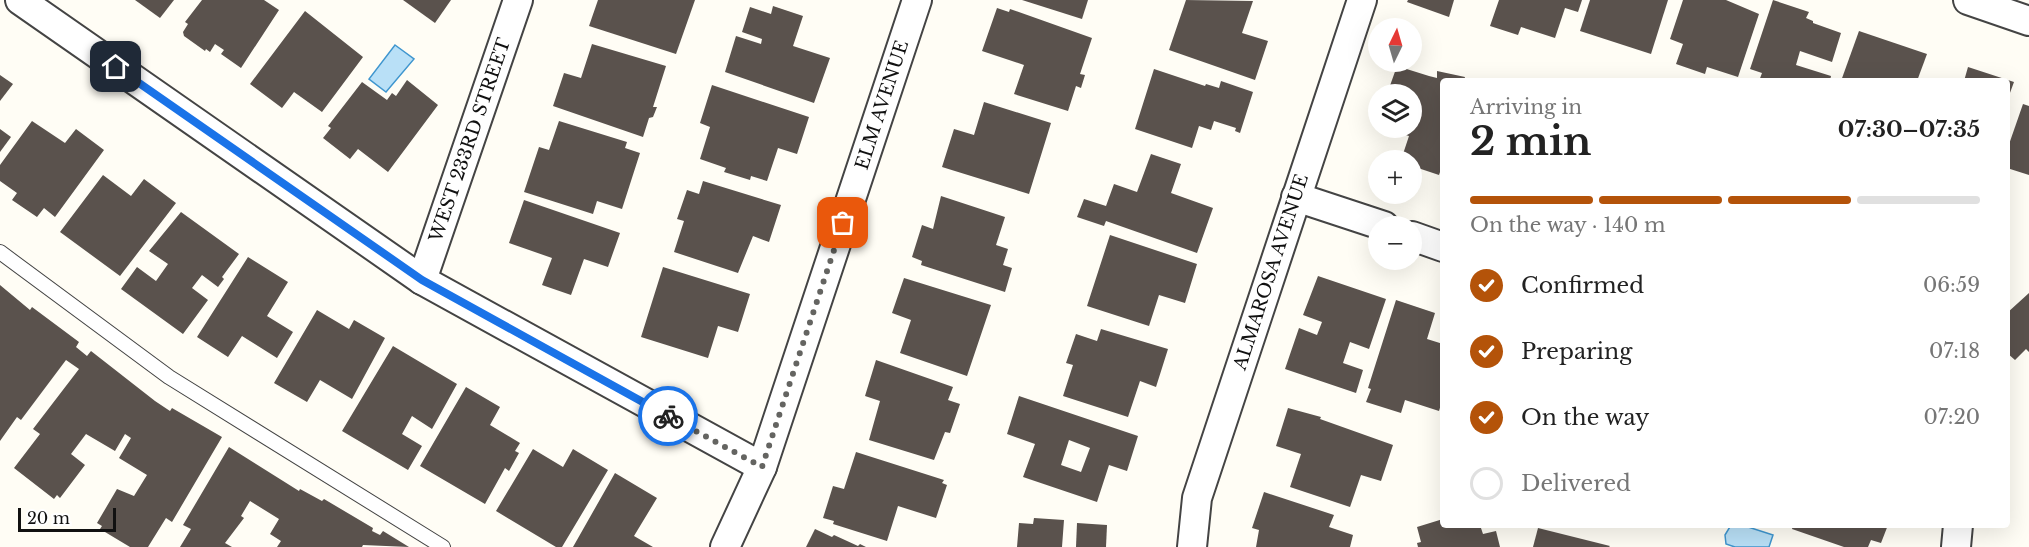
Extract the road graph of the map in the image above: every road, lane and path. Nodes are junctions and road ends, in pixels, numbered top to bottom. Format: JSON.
{"nodes":[{"id":1,"x":20,"y":0,"type":"edge"},
{"id":2,"x":518,"y":0,"type":"edge"},
{"id":3,"x":917,"y":0,"type":"edge"},
{"id":4,"x":1362,"y":0,"type":"edge"},
{"id":5,"x":1968,"y":0,"type":"edge"},
{"id":6,"x":2029,"y":21,"type":"edge"},
{"id":7,"x":1296,"y":196,"type":"junction"},
{"id":8,"x":1368,"y":221,"type":"edge"},
{"id":9,"x":1422,"y":240,"type":"edge"},
{"id":10,"x":1440,"y":246,"type":"edge"},
{"id":11,"x":0,"y":252,"type":"edge"},
{"id":12,"x":422,"y":280,"type":"junction"},
{"id":13,"x":762,"y":467,"type":"junction"},
{"id":14,"x":1958,"y":528,"type":"edge"},
{"id":15,"x":443,"y":547,"type":"edge"},
{"id":16,"x":724,"y":547,"type":"edge"},
{"id":17,"x":1192,"y":547,"type":"edge"},
{"id":18,"x":1956,"y":547,"type":"edge"}],
"edges":[{"from":1,"to":12,"type":"street"},
{"from":2,"to":12,"type":"street","name":"WEST 233RD STREET"},
{"from":3,"to":13,"type":"street","name":"ELM AVENUE"},
{"from":4,"to":7,"type":"street","name":"ALMAROSA AVENUE"},
{"from":5,"to":6,"type":"street"},
{"from":7,"to":8,"type":"street"},
{"from":7,"to":17,"type":"street","name":"ALMAROSA AVENUE"},
{"from":9,"to":10,"type":"street"},
{"from":11,"to":15,"type":"lane"},
{"from":12,"to":13,"type":"street"},
{"from":13,"to":16,"type":"street","name":"ELM AVENUE"},
{"from":14,"to":18,"type":"street"}]}
